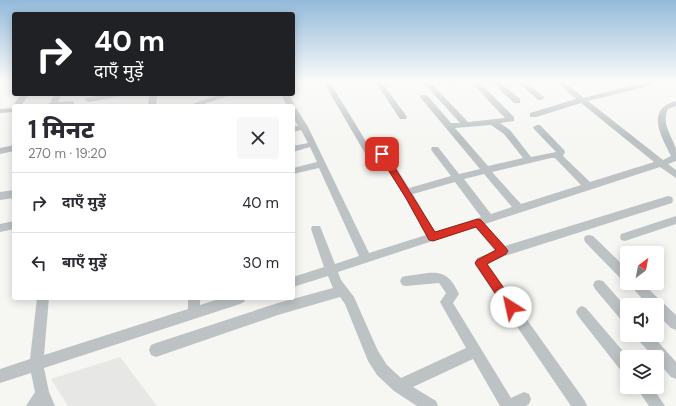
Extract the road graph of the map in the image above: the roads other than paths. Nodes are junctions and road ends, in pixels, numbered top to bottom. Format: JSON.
{"nodes":[{"id":1,"x":210,"y":100,"type":"edge"},
{"id":2,"x":337,"y":100,"type":"edge"},
{"id":3,"x":391,"y":100,"type":"edge"},
{"id":4,"x":427,"y":100,"type":"edge"},
{"id":5,"x":443,"y":100,"type":"edge"},
{"id":6,"x":493,"y":100,"type":"edge"},
{"id":7,"x":586,"y":100,"type":"edge"},
{"id":8,"x":582,"y":101,"type":"junction"},
{"id":9,"x":676,"y":103,"type":"edge"},
{"id":10,"x":197,"y":104,"type":"edge"},
{"id":11,"x":12,"y":110,"type":"edge"},
{"id":12,"x":0,"y":111,"type":"edge"},
{"id":13,"x":295,"y":113,"type":"edge"},
{"id":14,"x":533,"y":115,"type":"dead end"},
{"id":15,"x":403,"y":117,"type":"dead end"},
{"id":16,"x":493,"y":122,"type":"junction"},
{"id":17,"x":466,"y":125,"type":"junction"},
{"id":18,"x":450,"y":126,"type":"junction"},
{"id":19,"x":304,"y":127,"type":"junction"},
{"id":20,"x":537,"y":128,"type":"dead end"},
{"id":21,"x":295,"y":129,"type":"edge"},
{"id":22,"x":314,"y":144,"type":"junction"},
{"id":23,"x":12,"y":148,"type":"edge"},
{"id":24,"x":295,"y":149,"type":"edge"},
{"id":25,"x":435,"y":149,"type":"dead end"},
{"id":26,"x":0,"y":151,"type":"edge"},
{"id":27,"x":559,"y":155,"type":"junction"},
{"id":28,"x":529,"y":160,"type":"junction"},
{"id":29,"x":661,"y":162,"type":"junction"},
{"id":30,"x":322,"y":164,"type":"junction"},
{"id":31,"x":486,"y":170,"type":"junction"},
{"id":32,"x":295,"y":171,"type":"edge"},
{"id":33,"x":676,"y":175,"type":"edge"},
{"id":34,"x":456,"y":178,"type":"junction"},
{"id":35,"x":589,"y":187,"type":"junction"},
{"id":36,"x":407,"y":192,"type":"junction"},
{"id":37,"x":12,"y":194,"type":"edge"},
{"id":38,"x":0,"y":196,"type":"edge"},
{"id":39,"x":668,"y":200,"type":"dead end"},
{"id":40,"x":518,"y":208,"type":"junction"},
{"id":41,"x":488,"y":218,"type":"junction"},
{"id":42,"x":676,"y":220,"type":"edge"},
{"id":43,"x":478,"y":223,"type":"junction"},
{"id":44,"x":12,"y":225,"type":"edge"},
{"id":45,"x":0,"y":228,"type":"edge"},
{"id":46,"x":316,"y":229,"type":"dead end"},
{"id":47,"x":433,"y":237,"type":"junction"},
{"id":48,"x":625,"y":237,"type":"dead end"},
{"id":49,"x":589,"y":239,"type":"dead end"},
{"id":50,"x":503,"y":251,"type":"junction"},
{"id":51,"x":366,"y":258,"type":"junction"},
{"id":52,"x":330,"y":270,"type":"junction"},
{"id":53,"x":620,"y":270,"type":"edge"},
{"id":54,"x":295,"y":281,"type":"edge"},
{"id":55,"x":406,"y":281,"type":"dead end"},
{"id":56,"x":599,"y":285,"type":"dead end"},
{"id":57,"x":641,"y":290,"type":"edge"},
{"id":58,"x":342,"y":291,"type":"junction"},
{"id":59,"x":650,"y":298,"type":"edge"},
{"id":60,"x":43,"y":300,"type":"edge"},
{"id":61,"x":194,"y":300,"type":"edge"},
{"id":62,"x":233,"y":300,"type":"edge"},
{"id":63,"x":620,"y":309,"type":"edge"},
{"id":64,"x":194,"y":312,"type":"junction"},
{"id":65,"x":582,"y":312,"type":"dead end"},
{"id":66,"x":664,"y":312,"type":"edge"},
{"id":67,"x":676,"y":324,"type":"edge"},
{"id":68,"x":649,"y":342,"type":"edge"},
{"id":69,"x":156,"y":350,"type":"dead end"},
{"id":70,"x":475,"y":351,"type":"junction"},
{"id":71,"x":620,"y":359,"type":"edge"},
{"id":72,"x":36,"y":365,"type":"junction"},
{"id":73,"x":676,"y":372,"type":"edge"},
{"id":74,"x":0,"y":376,"type":"edge"},
{"id":75,"x":399,"y":386,"type":"junction"},
{"id":76,"x":649,"y":394,"type":"edge"},
{"id":77,"x":524,"y":399,"type":"dead end"},
{"id":78,"x":416,"y":401,"type":"edge"},
{"id":79,"x":41,"y":402,"type":"edge"},
{"id":80,"x":431,"y":406,"type":"edge"},
{"id":81,"x":509,"y":406,"type":"edge"},
{"id":82,"x":580,"y":406,"type":"edge"},
{"id":83,"x":658,"y":406,"type":"edge"}],
"edges":[{"from":1,"to":10,"type":"street"},
{"from":2,"to":36,"type":"street"},
{"from":3,"to":15,"type":"street"},
{"from":4,"to":18,"type":"street"},
{"from":5,"to":17,"type":"street"},
{"from":6,"to":16,"type":"street"},
{"from":7,"to":8,"type":"street"},
{"from":8,"to":14,"type":"street"},
{"from":8,"to":29,"type":"street"},
{"from":9,"to":29,"type":"street"},
{"from":11,"to":12,"type":"street"},
{"from":13,"to":19,"type":"street"},
{"from":16,"to":17,"type":"street"},
{"from":16,"to":28,"type":"street"},
{"from":17,"to":18,"type":"street"},
{"from":18,"to":31,"type":"street"},
{"from":19,"to":21,"type":"street"},
{"from":19,"to":22,"type":"street"},
{"from":20,"to":27,"type":"street"},
{"from":22,"to":24,"type":"street"},
{"from":22,"to":30,"type":"street"},
{"from":23,"to":26,"type":"street"},
{"from":25,"to":34,"type":"street"},
{"from":27,"to":28,"type":"street"},
{"from":27,"to":35,"type":"street"},
{"from":28,"to":31,"type":"street"},
{"from":29,"to":33,"type":"street"},
{"from":29,"to":35,"type":"street"},
{"from":30,"to":32,"type":"street"},
{"from":30,"to":51,"type":"street"},
{"from":31,"to":34,"type":"street"},
{"from":31,"to":40,"type":"street"},
{"from":34,"to":36,"type":"street"},
{"from":34,"to":41,"type":"street"},
{"from":35,"to":40,"type":"street"},
{"from":36,"to":47,"type":"street"},
{"from":37,"to":38,"type":"street"},
{"from":39,"to":50,"type":"street"},
{"from":40,"to":41,"type":"street"},
{"from":41,"to":43,"type":"street"},
{"from":42,"to":48,"type":"street"},
{"from":43,"to":47,"type":"street"},
{"from":43,"to":50,"type":"street"},
{"from":44,"to":45,"type":"street"},
{"from":46,"to":52,"type":"street"},
{"from":47,"to":51,"type":"street"},
{"from":49,"to":53,"type":"street"},
{"from":50,"to":82,"type":"street"},
{"from":51,"to":52,"type":"street"},
{"from":52,"to":54,"type":"street"},
{"from":52,"to":58,"type":"street"},
{"from":55,"to":70,"type":"street"},
{"from":56,"to":63,"type":"street"},
{"from":57,"to":59,"type":"street"},
{"from":58,"to":69,"type":"street"},
{"from":58,"to":75,"type":"street"},
{"from":60,"to":72,"type":"street"},
{"from":61,"to":64,"type":"street"},
{"from":62,"to":64,"type":"street"},
{"from":64,"to":72,"type":"street"},
{"from":65,"to":71,"type":"street"},
{"from":66,"to":67,"type":"street"},
{"from":68,"to":73,"type":"street"},
{"from":70,"to":75,"type":"street"},
{"from":70,"to":81,"type":"street"},
{"from":72,"to":74,"type":"street"},
{"from":72,"to":79,"type":"street"},
{"from":75,"to":78,"type":"street"},
{"from":76,"to":83,"type":"street"},
{"from":77,"to":81,"type":"street"},
{"from":78,"to":80,"type":"street"}]}
